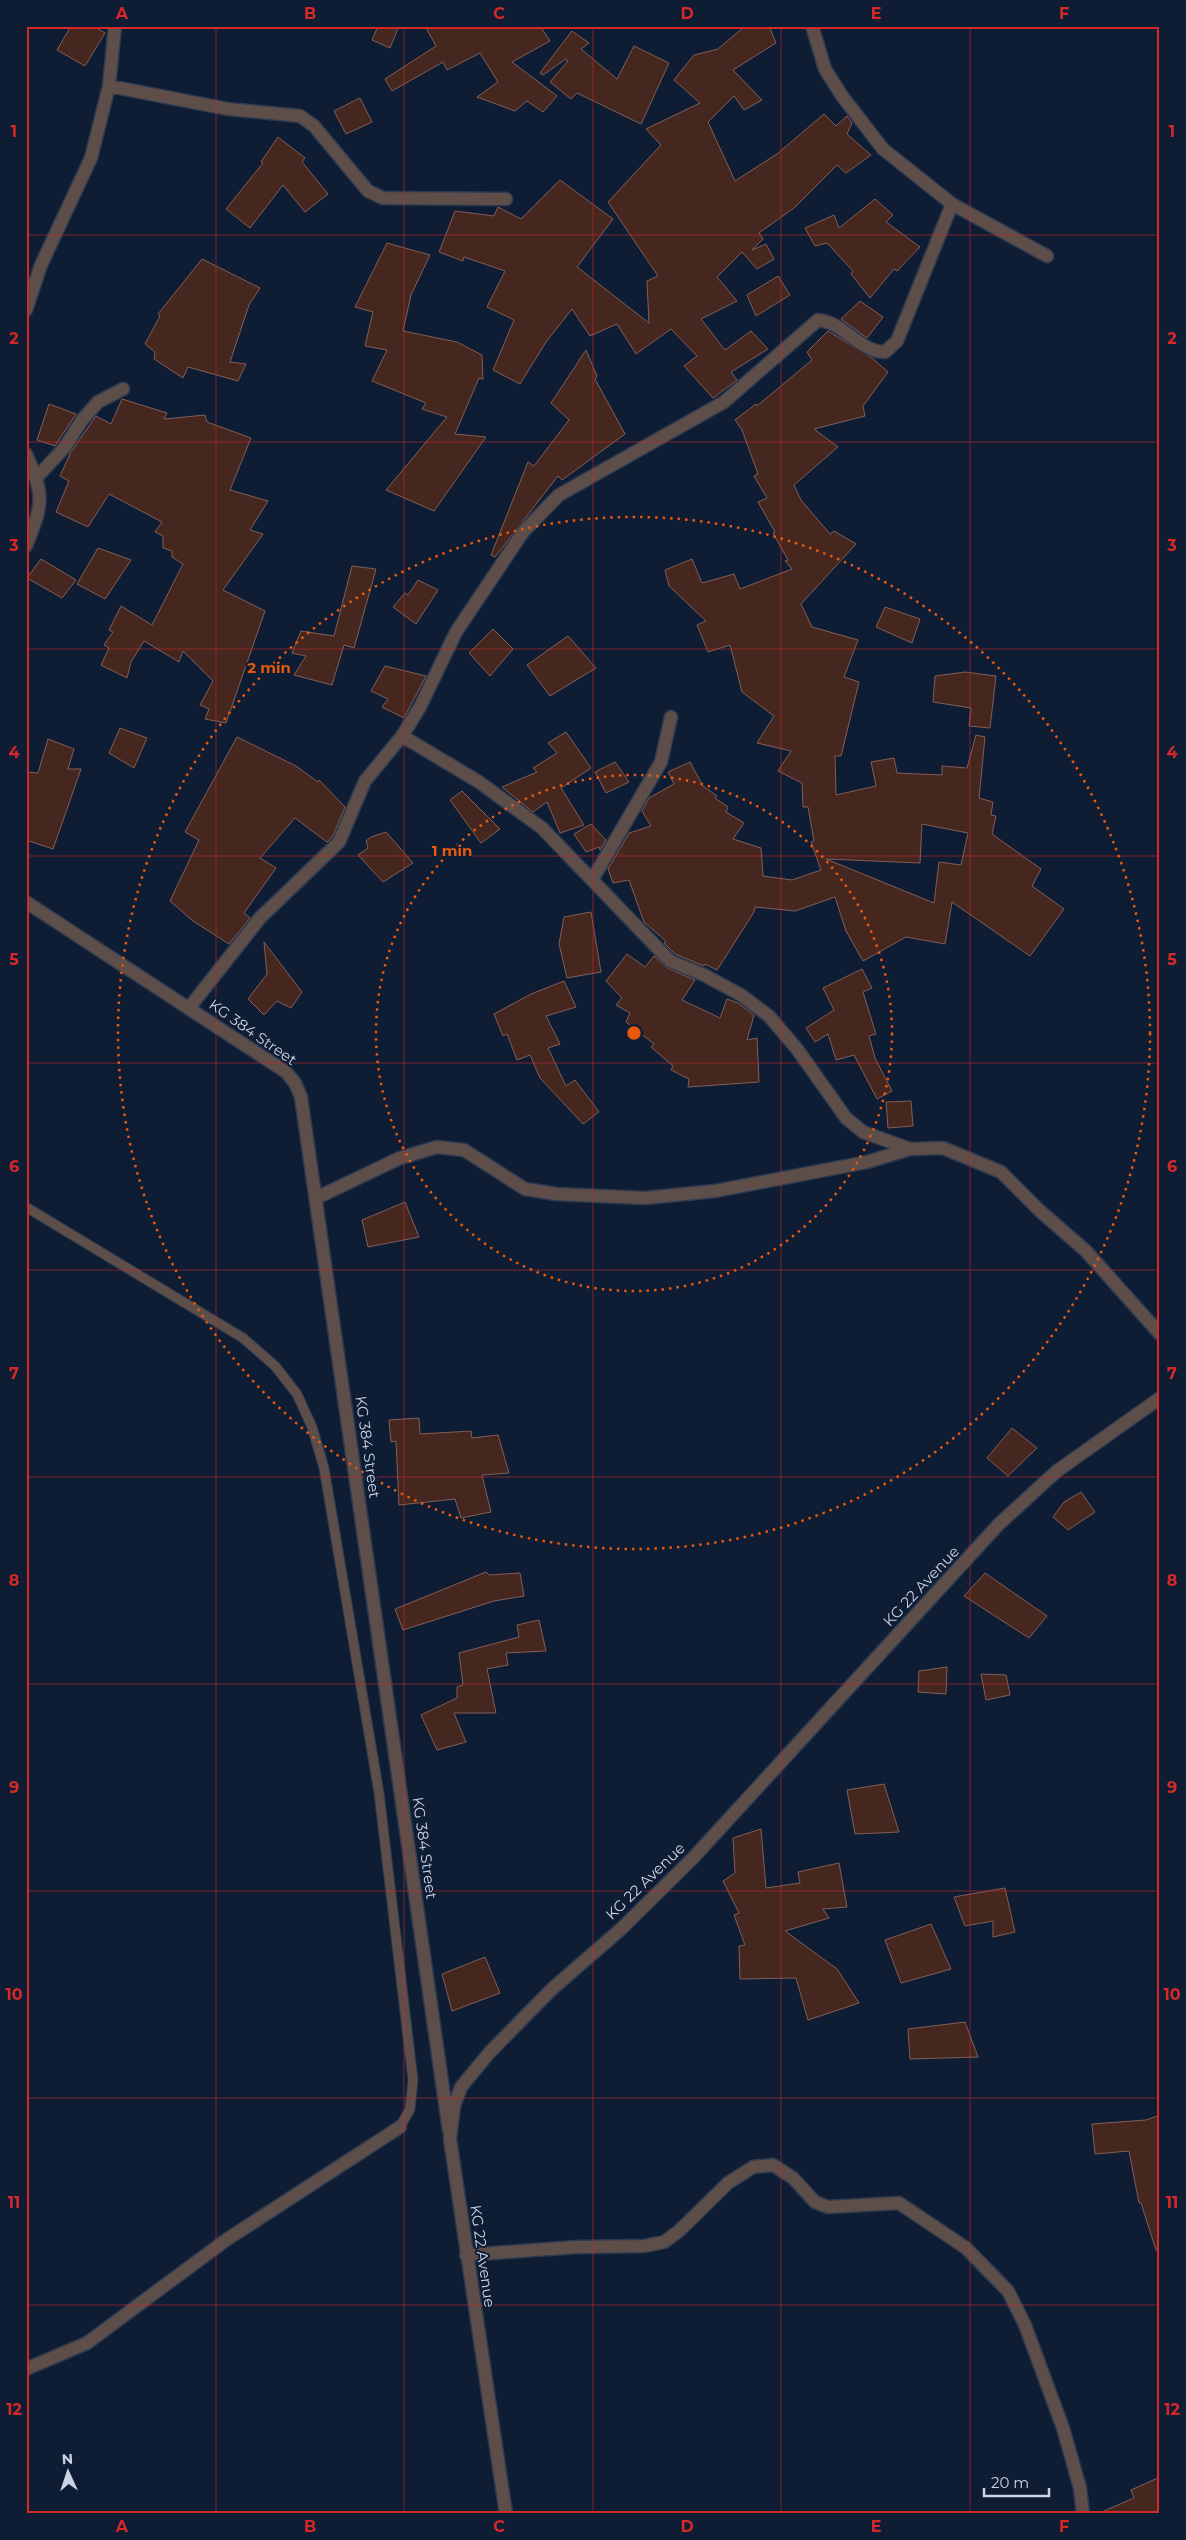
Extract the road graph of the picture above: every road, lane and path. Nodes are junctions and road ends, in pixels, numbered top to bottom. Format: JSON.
{"nodes":[{"id":1,"x":115,"y":26,"type":"edge"},
{"id":2,"x":812,"y":26,"type":"edge"},
{"id":3,"x":109,"y":86,"type":"junction"},
{"id":4,"x":506,"y":199,"type":"dead end"},
{"id":5,"x":952,"y":204,"type":"junction"},
{"id":6,"x":1047,"y":256,"type":"dead end"},
{"id":7,"x":26,"y":310,"type":"edge"},
{"id":8,"x":123,"y":389,"type":"dead end"},
{"id":9,"x":26,"y":454,"type":"edge"},
{"id":10,"x":36,"y":477,"type":"junction"},
{"id":11,"x":26,"y":546,"type":"edge"},
{"id":12,"x":670,"y":717,"type":"dead end"},
{"id":13,"x":402,"y":736,"type":"junction"},
{"id":14,"x":592,"y":880,"type":"junction"},
{"id":15,"x":26,"y":902,"type":"edge"},
{"id":16,"x":189,"y":1008,"type":"junction"},
{"id":17,"x":910,"y":1148,"type":"junction"},
{"id":18,"x":316,"y":1198,"type":"junction"},
{"id":19,"x":26,"y":1208,"type":"edge"},
{"id":20,"x":1160,"y":1334,"type":"edge"},
{"id":21,"x":1160,"y":1398,"type":"edge"},
{"id":22,"x":400,"y":2127,"type":"joint"},
{"id":23,"x":450,"y":2139,"type":"junction"},
{"id":24,"x":466,"y":2255,"type":"junction"},
{"id":25,"x":26,"y":2369,"type":"edge"},
{"id":26,"x":506,"y":2514,"type":"edge"},
{"id":27,"x":1083,"y":2514,"type":"edge"}],
"edges":[{"from":1,"to":3,"type":"street"},
{"from":2,"to":5,"type":"street"},
{"from":3,"to":4,"type":"street"},
{"from":3,"to":7,"type":"street"},
{"from":5,"to":6,"type":"street"},
{"from":5,"to":13,"type":"street"},
{"from":8,"to":10,"type":"street"},
{"from":9,"to":10,"type":"street"},
{"from":10,"to":11,"type":"street"},
{"from":12,"to":14,"type":"street"},
{"from":13,"to":14,"type":"street"},
{"from":13,"to":16,"type":"street"},
{"from":14,"to":17,"type":"street"},
{"from":15,"to":16,"type":"street","name":"KG 384 Street"},
{"from":16,"to":18,"type":"street","name":"KG 384 Street"},
{"from":17,"to":18,"type":"street"},
{"from":17,"to":20,"type":"street"},
{"from":18,"to":23,"type":"street","name":"KG 384 Street"},
{"from":19,"to":22,"type":"lane"},
{"from":21,"to":23,"type":"street","name":"KG 22 Avenue"},
{"from":22,"to":25,"type":"street"},
{"from":23,"to":24,"type":"street","name":"KG 22 Avenue"},
{"from":24,"to":26,"type":"street","name":"KG 22 Avenue"},
{"from":24,"to":27,"type":"street"}]}
